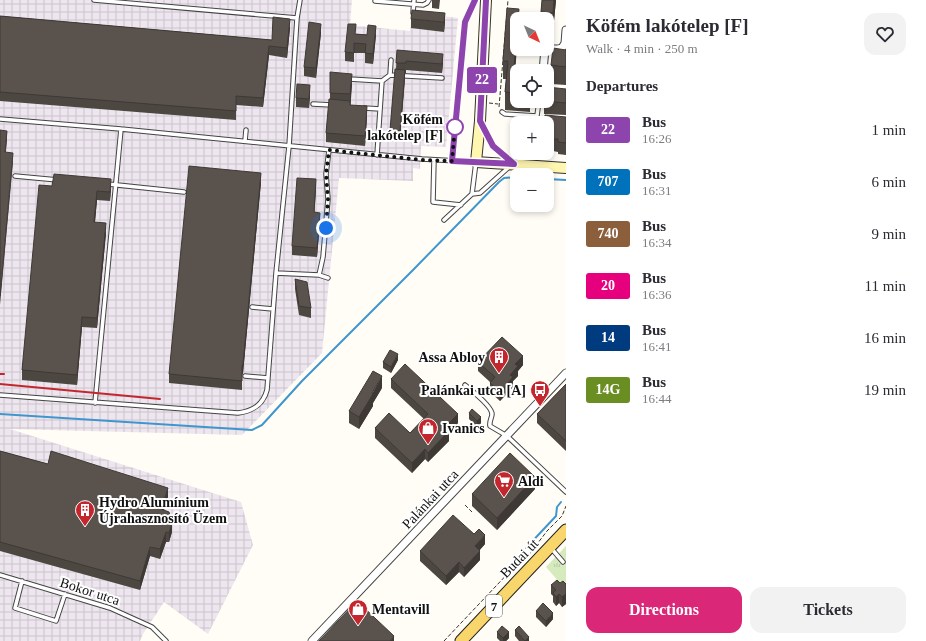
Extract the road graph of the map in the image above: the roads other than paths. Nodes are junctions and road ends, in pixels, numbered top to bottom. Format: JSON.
{"nodes":[{"id":1,"x":94,"y":0,"type":"edge"},
{"id":2,"x":300,"y":0,"type":"edge"},
{"id":3,"x":414,"y":0,"type":"edge"},
{"id":4,"x":429,"y":0,"type":"edge"},
{"id":5,"x":475,"y":0,"type":"edge"},
{"id":6,"x":486,"y":0,"type":"edge"},
{"id":7,"x":376,"y":1,"type":"edge"},
{"id":8,"x":145,"y":2,"type":"edge"},
{"id":9,"x":413,"y":5,"type":"junction"},
{"id":10,"x":375,"y":7,"type":"dead end"},
{"id":11,"x":413,"y":13,"type":"edge"},
{"id":12,"x":298,"y":18,"type":"junction"},
{"id":13,"x":566,"y":30,"type":"edge"},
{"id":14,"x":554,"y":50,"type":"edge"},
{"id":15,"x":391,"y":60,"type":"dead end"},
{"id":16,"x":390,"y":74,"type":"junction"},
{"id":17,"x":442,"y":78,"type":"dead end"},
{"id":18,"x":343,"y":79,"type":"edge"},
{"id":19,"x":382,"y":81,"type":"junction"},
{"id":20,"x":314,"y":104,"type":"dead end"},
{"id":21,"x":336,"y":106,"type":"edge"},
{"id":22,"x":358,"y":108,"type":"edge"},
{"id":23,"x":538,"y":108,"type":"edge"},
{"id":24,"x":380,"y":109,"type":"junction"},
{"id":25,"x":502,"y":112,"type":"road end"},
{"id":26,"x":537,"y":116,"type":"joint"},
{"id":27,"x":0,"y":119,"type":"edge"},
{"id":28,"x":480,"y":121,"type":"junction"},
{"id":29,"x":121,"y":129,"type":"junction"},
{"id":30,"x":246,"y":130,"type":"dead end"},
{"id":31,"x":245,"y":141,"type":"junction"},
{"id":32,"x":289,"y":146,"type":"junction"},
{"id":33,"x":329,"y":150,"type":"junction"},
{"id":34,"x":377,"y":155,"type":"junction"},
{"id":35,"x":434,"y":160,"type":"junction"},
{"id":36,"x":452,"y":161,"type":"junction"},
{"id":37,"x":476,"y":162,"type":"junction"},
{"id":38,"x":514,"y":164,"type":"junction"},
{"id":39,"x":566,"y":168,"type":"edge"},
{"id":40,"x":15,"y":176,"type":"dead end"},
{"id":41,"x":62,"y":180,"type":"edge"},
{"id":42,"x":101,"y":184,"type":"edge"},
{"id":43,"x":116,"y":185,"type":"junction"},
{"id":44,"x":184,"y":192,"type":"dead end"},
{"id":45,"x":472,"y":194,"type":"junction"},
{"id":46,"x":461,"y":205,"type":"junction"},
{"id":47,"x":444,"y":220,"type":"dead end"},
{"id":48,"x":276,"y":273,"type":"junction"},
{"id":49,"x":319,"y":275,"type":"junction"},
{"id":50,"x":328,"y":278,"type":"dead end"},
{"id":51,"x":252,"y":307,"type":"dead end"},
{"id":52,"x":273,"y":309,"type":"junction"},
{"id":53,"x":566,"y":373,"type":"edge"},
{"id":54,"x":244,"y":376,"type":"edge"},
{"id":55,"x":268,"y":378,"type":"junction"},
{"id":56,"x":465,"y":385,"type":"dead end"},
{"id":57,"x":0,"y":395,"type":"edge"},
{"id":58,"x":95,"y":403,"type":"junction"},
{"id":59,"x":507,"y":436,"type":"junction"},
{"id":60,"x":566,"y":492,"type":"edge"},
{"id":61,"x":566,"y":530,"type":"edge"},
{"id":62,"x":550,"y":547,"type":"junction"},
{"id":63,"x":562,"y":562,"type":"dead end"},
{"id":64,"x":0,"y":575,"type":"edge"},
{"id":65,"x":22,"y":581,"type":"junction"},
{"id":66,"x":65,"y":594,"type":"junction"},
{"id":67,"x":166,"y":641,"type":"edge"},
{"id":68,"x":312,"y":641,"type":"edge"},
{"id":69,"x":461,"y":641,"type":"edge"}],
"edges":[{"from":1,"to":8,"type":"lane"},
{"from":2,"to":12,"type":"lane"},
{"from":3,"to":9,"type":"lane"},
{"from":4,"to":9,"type":"lane"},
{"from":5,"to":36,"type":"lane"},
{"from":6,"to":28,"type":"street"},
{"from":7,"to":9,"type":"lane"},
{"from":7,"to":10,"type":"lane"},
{"from":8,"to":12,"type":"lane"},
{"from":9,"to":11,"type":"lane"},
{"from":12,"to":32,"type":"lane"},
{"from":13,"to":14,"type":"street"},
{"from":15,"to":16,"type":"lane"},
{"from":16,"to":17,"type":"lane"},
{"from":16,"to":19,"type":"lane"},
{"from":18,"to":19,"type":"lane"},
{"from":19,"to":24,"type":"lane"},
{"from":20,"to":21,"type":"lane"},
{"from":22,"to":24,"type":"lane"},
{"from":23,"to":26,"type":"lane"},
{"from":24,"to":34,"type":"lane"},
{"from":25,"to":26,"type":"lane"},
{"from":27,"to":29,"type":"lane"},
{"from":28,"to":37,"type":"street"},
{"from":28,"to":38,"type":"lane"},
{"from":29,"to":31,"type":"lane"},
{"from":29,"to":43,"type":"lane"},
{"from":30,"to":31,"type":"lane"},
{"from":31,"to":32,"type":"lane"},
{"from":32,"to":33,"type":"lane"},
{"from":32,"to":48,"type":"lane"},
{"from":33,"to":34,"type":"lane"},
{"from":33,"to":49,"type":"lane"},
{"from":34,"to":35,"type":"lane"},
{"from":35,"to":36,"type":"lane"},
{"from":35,"to":46,"type":"lane"},
{"from":36,"to":37,"type":"lane"},
{"from":37,"to":38,"type":"street"},
{"from":37,"to":45,"type":"lane"},
{"from":38,"to":39,"type":"street"},
{"from":38,"to":45,"type":"lane"},
{"from":40,"to":41,"type":"lane"},
{"from":42,"to":43,"type":"lane"},
{"from":43,"to":44,"type":"lane"},
{"from":43,"to":58,"type":"lane"},
{"from":45,"to":46,"type":"lane"},
{"from":46,"to":47,"type":"lane"},
{"from":48,"to":49,"type":"lane"},
{"from":48,"to":52,"type":"lane"},
{"from":49,"to":50,"type":"lane"},
{"from":51,"to":52,"type":"lane"},
{"from":52,"to":55,"type":"lane"},
{"from":53,"to":59,"type":"street","name":"Palánkai utca"},
{"from":54,"to":55,"type":"lane"},
{"from":55,"to":58,"type":"lane"},
{"from":56,"to":59,"type":"lane"},
{"from":57,"to":58,"type":"lane"},
{"from":59,"to":60,"type":"lane"},
{"from":59,"to":68,"type":"street","name":"Palánkai utca"},
{"from":61,"to":62,"type":"main road","name":"Budai út","number":"7"},
{"from":62,"to":63,"type":"lane"},
{"from":62,"to":69,"type":"main road","name":"Budai út","number":"7"},
{"from":64,"to":65,"type":"lane","name":"Bokor utca"},
{"from":65,"to":66,"type":"lane","name":"Bokor utca"},
{"from":65,"to":66,"type":"lane"},
{"from":66,"to":67,"type":"lane","name":"Bokor utca"}]}
